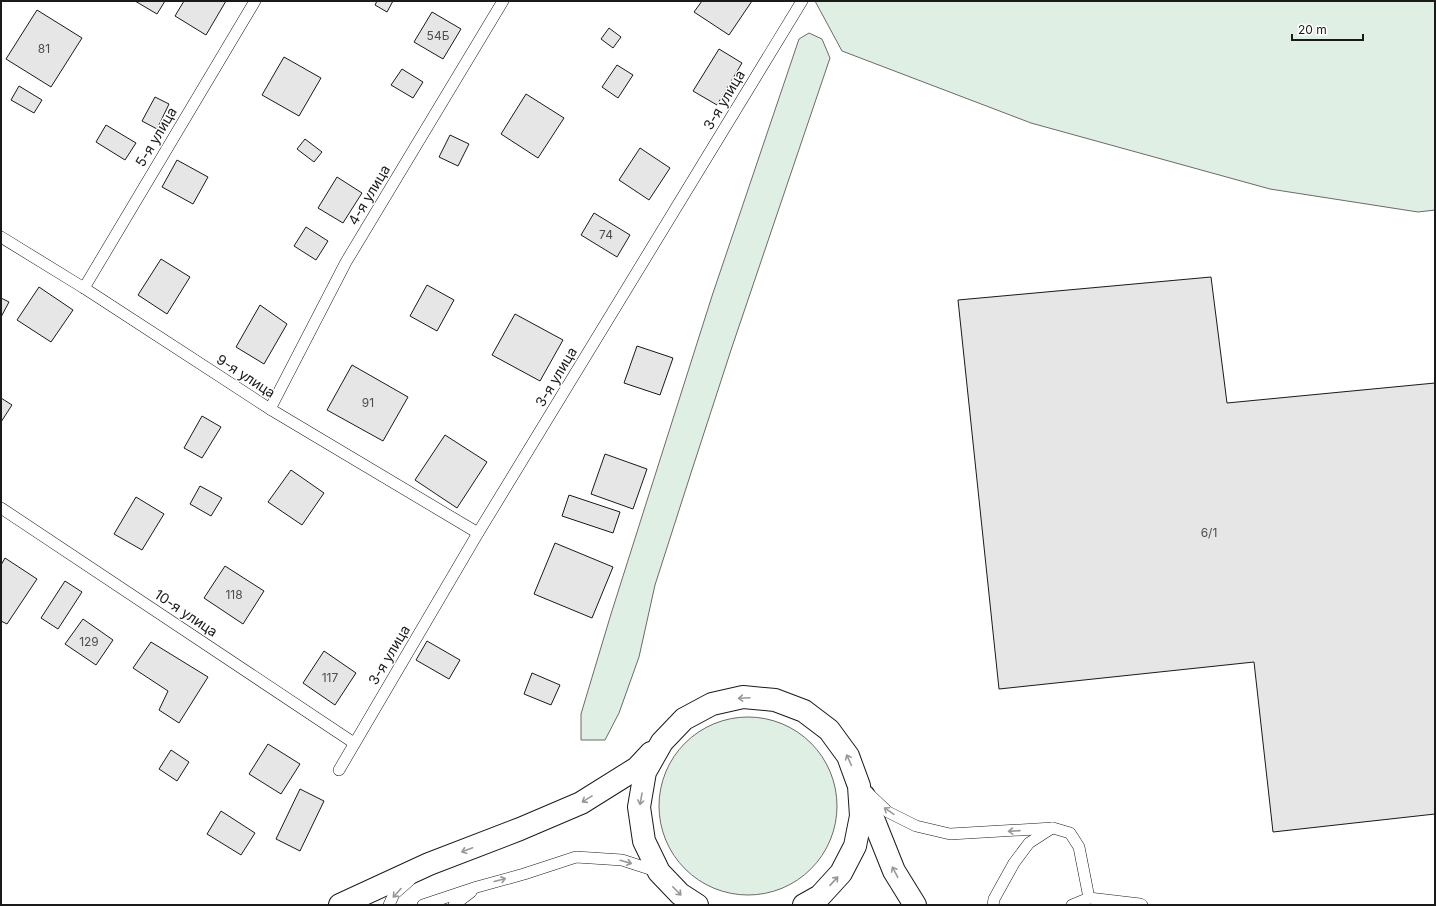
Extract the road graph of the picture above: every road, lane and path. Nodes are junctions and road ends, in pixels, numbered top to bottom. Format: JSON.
{"nodes":[{"id":1,"x":255,"y":1,"type":"edge"},
{"id":2,"x":503,"y":1,"type":"edge"},
{"id":3,"x":802,"y":1,"type":"edge"},
{"id":4,"x":1,"y":237,"type":"edge"},
{"id":5,"x":84,"y":288,"type":"junction"},
{"id":6,"x":270,"y":409,"type":"junction"},
{"id":7,"x":1,"y":508,"type":"edge"},
{"id":8,"x":478,"y":533,"type":"junction"},
{"id":9,"x":662,"y":742,"type":"junction"},
{"id":10,"x":354,"y":743,"type":"junction"},
{"id":11,"x":339,"y":770,"type":"dead end"},
{"id":12,"x":859,"y":786,"type":"junction"},
{"id":13,"x":1053,"y":828,"type":"junction"},
{"id":14,"x":429,"y":864,"type":"junction"},
{"id":15,"x":659,"y":872,"type":"junction"},
{"id":16,"x":477,"y":887,"type":"junction"},
{"id":17,"x":1089,"y":898,"type":"junction"},
{"id":18,"x":340,"y":905,"type":"edge"},
{"id":19,"x":389,"y":905,"type":"edge"},
{"id":20,"x":423,"y":905,"type":"edge"},
{"id":21,"x":454,"y":905,"type":"edge"},
{"id":22,"x":697,"y":905,"type":"edge"},
{"id":23,"x":804,"y":905,"type":"edge"},
{"id":24,"x":915,"y":905,"type":"edge"},
{"id":25,"x":993,"y":905,"type":"edge"},
{"id":26,"x":1072,"y":905,"type":"edge"},
{"id":27,"x":1142,"y":905,"type":"edge"}],
"edges":[{"from":1,"to":5,"type":"lane","name":"5-я улица"},
{"from":2,"to":6,"type":"lane","name":"4-я улица"},
{"from":3,"to":8,"type":"lane","name":"3-я улица"},
{"from":4,"to":5,"type":"lane","name":"9-я улица"},
{"from":5,"to":6,"type":"lane","name":"9-я улица"},
{"from":6,"to":8,"type":"lane","name":"9-я улица"},
{"from":7,"to":10,"type":"lane","name":"10-я улица"},
{"from":8,"to":10,"type":"lane","name":"3-я улица"},
{"from":12,"to":9,"type":"street","one_way":true},
{"from":9,"to":14,"type":"street","one_way":true},
{"from":9,"to":15,"type":"street","one_way":true},
{"from":10,"to":11,"type":"lane","name":"3-я улица"},
{"from":13,"to":12,"type":"lane","one_way":true},
{"from":23,"to":12,"type":"street","one_way":true},
{"from":24,"to":12,"type":"street","one_way":true},
{"from":13,"to":17,"type":"lane"},
{"from":13,"to":25,"type":"lane"},
{"from":14,"to":18,"type":"street"},
{"from":14,"to":19,"type":"lane","one_way":true},
{"from":16,"to":15,"type":"lane","one_way":true},
{"from":15,"to":22,"type":"street","one_way":true},
{"from":16,"to":20,"type":"lane"},
{"from":16,"to":21,"type":"lane"},
{"from":17,"to":26,"type":"lane"},
{"from":17,"to":27,"type":"lane"}]}
